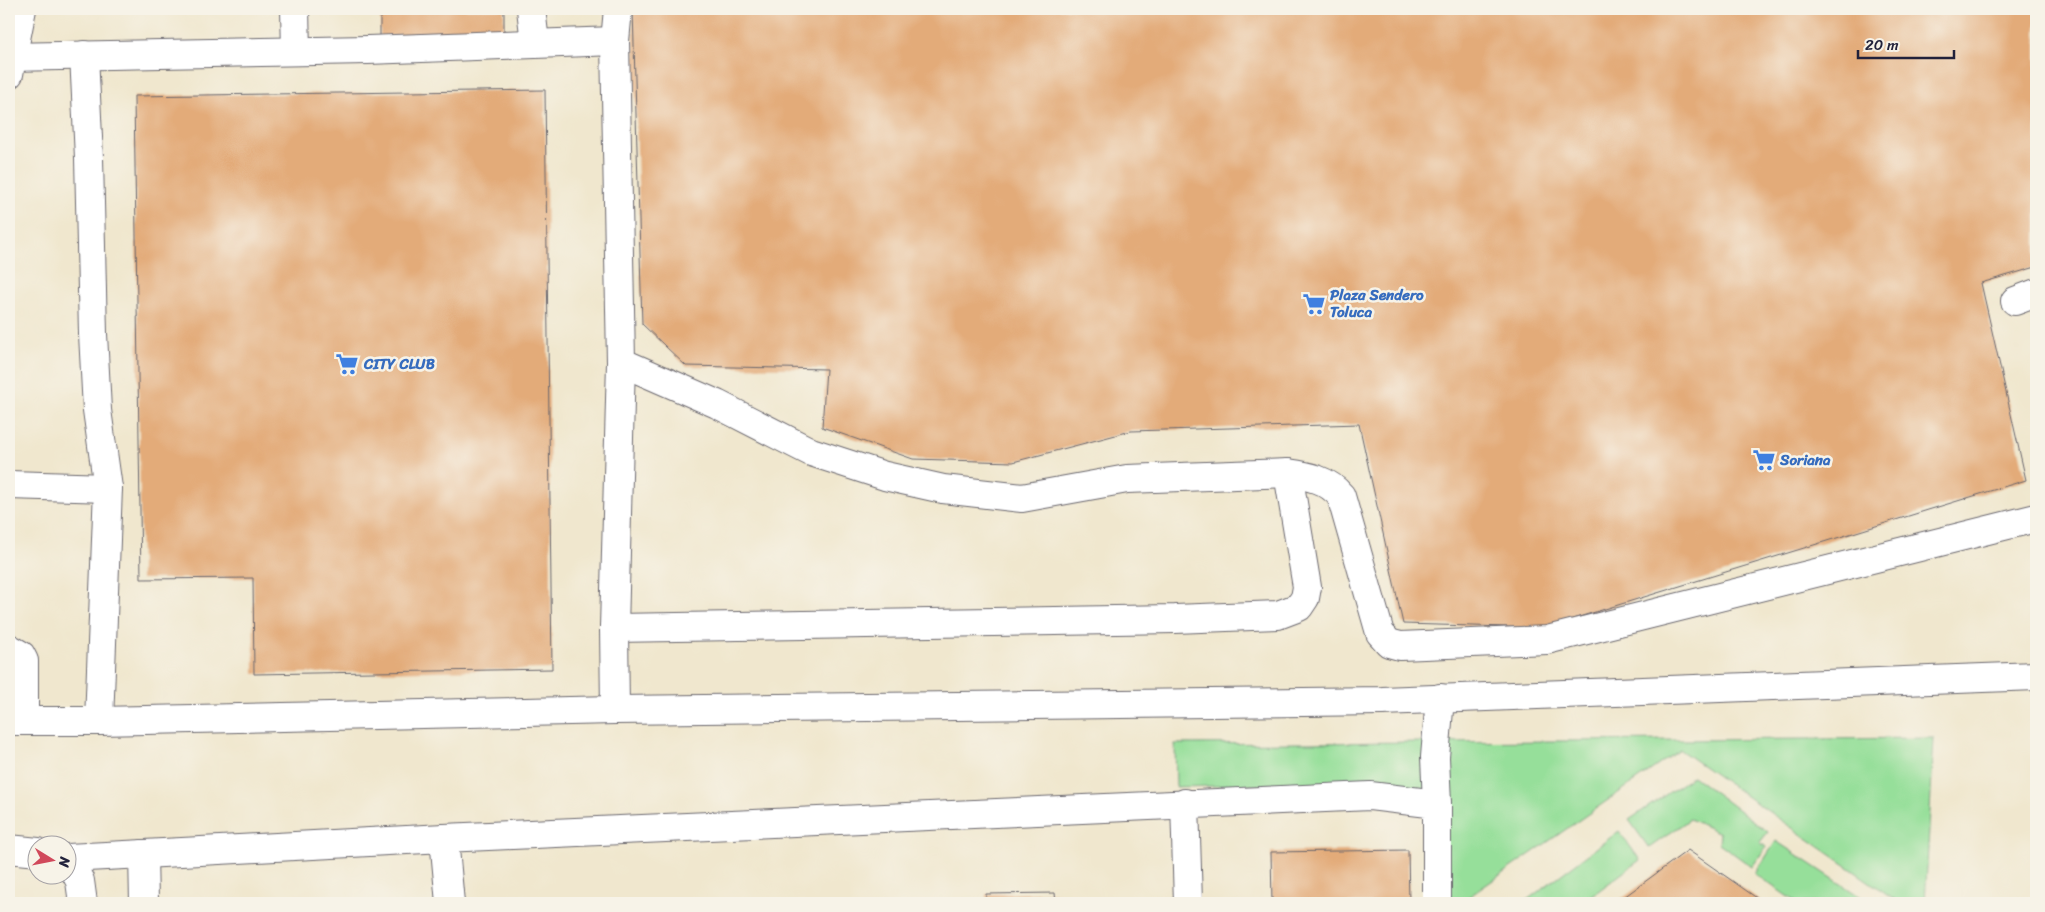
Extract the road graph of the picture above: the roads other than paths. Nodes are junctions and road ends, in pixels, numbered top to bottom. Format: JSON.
{"nodes":[{"id":1,"x":22,"y":9,"type":"edge"},
{"id":2,"x":294,"y":9,"type":"edge"},
{"id":3,"x":532,"y":9,"type":"edge"},
{"id":4,"x":618,"y":9,"type":"edge"},
{"id":5,"x":615,"y":41,"type":"junction"},
{"id":6,"x":535,"y":42,"type":"junction"},
{"id":7,"x":296,"y":51,"type":"junction"},
{"id":8,"x":84,"y":55,"type":"junction"},
{"id":9,"x":10,"y":63,"type":"edge"},
{"id":10,"x":621,"y":362,"type":"junction"},
{"id":11,"x":1288,"y":473,"type":"junction"},
{"id":12,"x":9,"y":486,"type":"edge"},
{"id":13,"x":108,"y":488,"type":"junction"},
{"id":14,"x":2036,"y":518,"type":"edge"},
{"id":15,"x":614,"y":628,"type":"junction"},
{"id":16,"x":9,"y":648,"type":"edge"},
{"id":17,"x":2036,"y":676,"type":"edge"},
{"id":18,"x":1440,"y":698,"type":"junction"},
{"id":19,"x":615,"y":710,"type":"junction"},
{"id":20,"x":16,"y":721,"type":"edge"},
{"id":21,"x":99,"y":721,"type":"junction"},
{"id":22,"x":1185,"y":803,"type":"junction"},
{"id":23,"x":1437,"y":804,"type":"junction"},
{"id":24,"x":444,"y":838,"type":"junction"},
{"id":25,"x":9,"y":850,"type":"edge"},
{"id":26,"x":28,"y":851,"type":"edge"},
{"id":27,"x":143,"y":854,"type":"junction"},
{"id":28,"x":78,"y":858,"type":"edge"},
{"id":29,"x":78,"y":877,"type":"edge"},
{"id":30,"x":83,"y":903,"type":"edge"},
{"id":31,"x":144,"y":903,"type":"edge"},
{"id":32,"x":450,"y":903,"type":"edge"},
{"id":33,"x":1188,"y":903,"type":"edge"},
{"id":34,"x":1437,"y":903,"type":"edge"}],
"edges":[{"from":1,"to":9,"type":"lane"},
{"from":2,"to":7,"type":"lane"},
{"from":3,"to":6,"type":"lane"},
{"from":4,"to":5,"type":"lane"},
{"from":5,"to":6,"type":"lane"},
{"from":5,"to":10,"type":"lane"},
{"from":6,"to":7,"type":"lane"},
{"from":7,"to":8,"type":"lane"},
{"from":8,"to":9,"type":"lane"},
{"from":8,"to":13,"type":"lane"},
{"from":10,"to":11,"type":"lane"},
{"from":10,"to":15,"type":"lane"},
{"from":11,"to":14,"type":"lane"},
{"from":11,"to":15,"type":"lane"},
{"from":12,"to":13,"type":"lane"},
{"from":13,"to":21,"type":"lane"},
{"from":15,"to":19,"type":"lane"},
{"from":16,"to":20,"type":"lane"},
{"from":17,"to":18,"type":"lane"},
{"from":18,"to":19,"type":"lane"},
{"from":18,"to":23,"type":"lane"},
{"from":19,"to":21,"type":"lane"},
{"from":20,"to":21,"type":"lane"},
{"from":22,"to":23,"type":"lane"},
{"from":22,"to":24,"type":"lane"},
{"from":22,"to":33,"type":"lane"},
{"from":23,"to":34,"type":"lane"},
{"from":24,"to":27,"type":"lane"},
{"from":24,"to":32,"type":"lane"},
{"from":25,"to":26,"type":"lane"},
{"from":27,"to":28,"type":"lane"},
{"from":27,"to":31,"type":"lane"},
{"from":29,"to":30,"type":"lane"}]}
